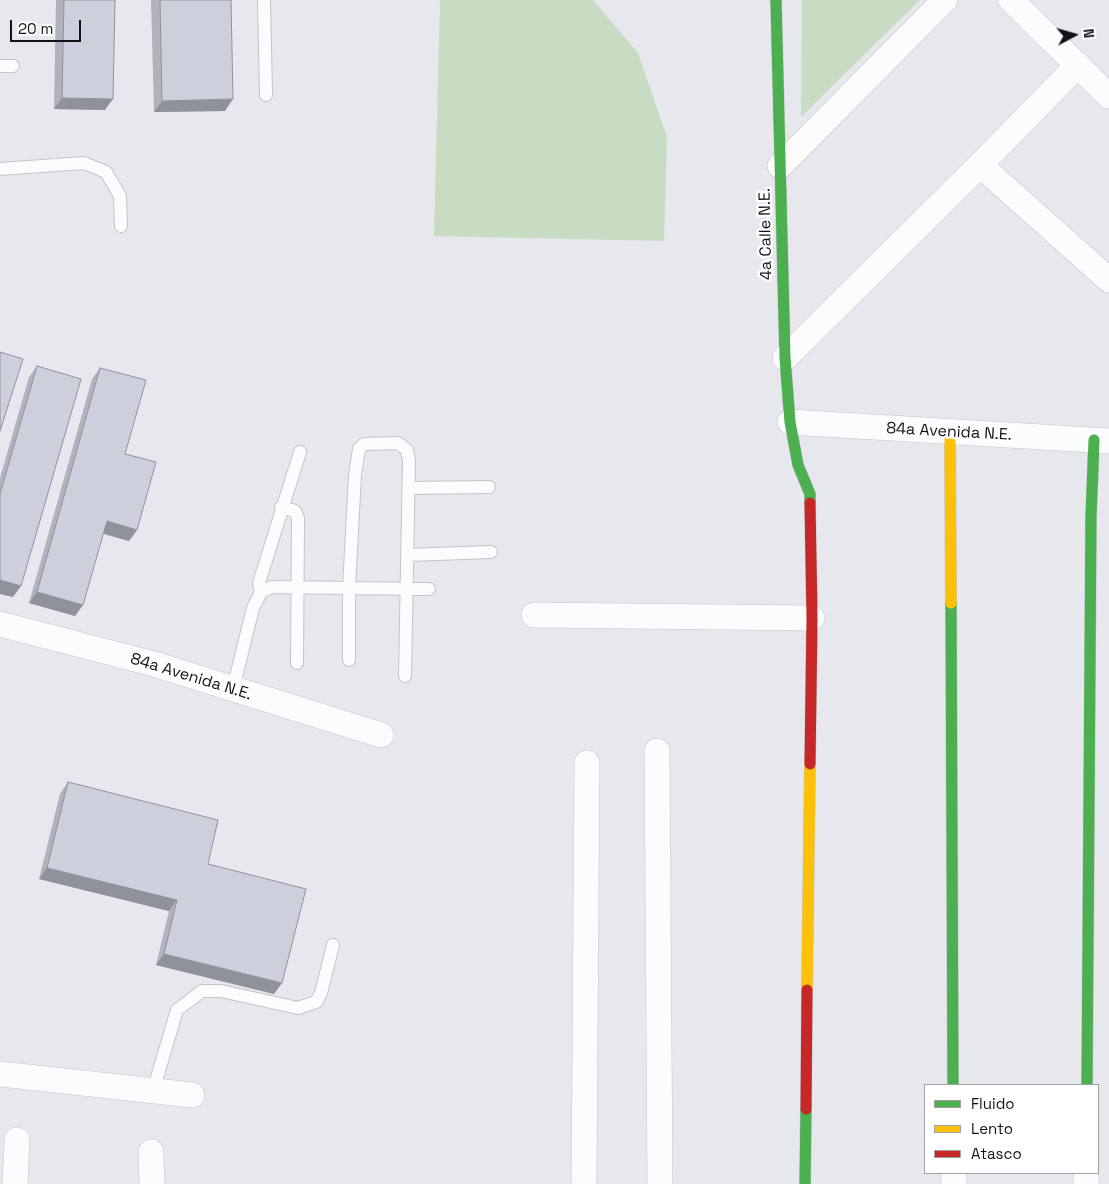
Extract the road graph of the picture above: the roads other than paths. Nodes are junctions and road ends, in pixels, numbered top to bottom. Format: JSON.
{"nodes":[{"id":1,"x":264,"y":0,"type":"edge"},
{"id":2,"x":776,"y":0,"type":"edge"},
{"id":3,"x":945,"y":0,"type":"edge"},
{"id":4,"x":1011,"y":0,"type":"edge"},
{"id":5,"x":1078,"y":65,"type":"junction"},
{"id":6,"x":0,"y":66,"type":"edge"},
{"id":7,"x":13,"y":66,"type":"dead end"},
{"id":8,"x":266,"y":95,"type":"dead end"},
{"id":9,"x":1109,"y":96,"type":"edge"},
{"id":10,"x":980,"y":165,"type":"junction"},
{"id":11,"x":780,"y":166,"type":"junction"},
{"id":12,"x":0,"y":169,"type":"edge"},
{"id":13,"x":121,"y":226,"type":"dead end"},
{"id":14,"x":1109,"y":280,"type":"edge"},
{"id":15,"x":785,"y":358,"type":"junction"},
{"id":16,"x":790,"y":422,"type":"junction"},
{"id":17,"x":950,"y":433,"type":"junction"},
{"id":18,"x":1102,"y":440,"type":"edge"},
{"id":19,"x":300,"y":452,"type":"dead end"},
{"id":20,"x":489,"y":487,"type":"dead end"},
{"id":21,"x":409,"y":488,"type":"junction"},
{"id":22,"x":281,"y":507,"type":"junction"},
{"id":23,"x":491,"y":552,"type":"dead end"},
{"id":24,"x":408,"y":555,"type":"junction"},
{"id":25,"x":296,"y":588,"type":"junction"},
{"id":26,"x":349,"y":588,"type":"junction"},
{"id":27,"x":407,"y":589,"type":"junction"},
{"id":28,"x":429,"y":589,"type":"dead end"},
{"id":29,"x":262,"y":592,"type":"junction"},
{"id":30,"x":534,"y":615,"type":"dead end"},
{"id":31,"x":812,"y":618,"type":"junction"},
{"id":32,"x":0,"y":624,"type":"edge"},
{"id":33,"x":350,"y":660,"type":"dead end"},
{"id":34,"x":298,"y":664,"type":"dead end"},
{"id":35,"x":405,"y":676,"type":"dead end"},
{"id":36,"x":233,"y":689,"type":"junction"},
{"id":37,"x":381,"y":735,"type":"dead end"},
{"id":38,"x":657,"y":751,"type":"dead end"},
{"id":39,"x":587,"y":763,"type":"dead end"},
{"id":40,"x":333,"y":945,"type":"dead end"},
{"id":41,"x":0,"y":1074,"type":"edge"},
{"id":42,"x":953,"y":1084,"type":"edge"},
{"id":43,"x":1087,"y":1084,"type":"edge"},
{"id":44,"x":153,"y":1091,"type":"junction"},
{"id":45,"x":192,"y":1095,"type":"dead end"},
{"id":46,"x":17,"y":1140,"type":"dead end"},
{"id":47,"x":151,"y":1152,"type":"dead end"},
{"id":48,"x":16,"y":1184,"type":"edge"},
{"id":49,"x":152,"y":1184,"type":"edge"},
{"id":50,"x":584,"y":1184,"type":"edge"},
{"id":51,"x":660,"y":1184,"type":"edge"},
{"id":52,"x":805,"y":1184,"type":"edge"}],
"edges":[{"from":1,"to":8,"type":"lane"},
{"from":2,"to":11,"type":"street","name":"4a Calle N.E."},
{"from":3,"to":11,"type":"street"},
{"from":4,"to":5,"type":"street"},
{"from":5,"to":9,"type":"street"},
{"from":5,"to":10,"type":"street"},
{"from":6,"to":7,"type":"lane"},
{"from":10,"to":14,"type":"street"},
{"from":10,"to":15,"type":"street"},
{"from":11,"to":15,"type":"street","name":"4a Calle N.E."},
{"from":12,"to":13,"type":"lane"},
{"from":15,"to":16,"type":"street","name":"4a Calle N.E."},
{"from":16,"to":17,"type":"street","name":"84a Avenida N.E."},
{"from":16,"to":31,"type":"street","name":"4a Calle N.E."},
{"from":17,"to":18,"type":"street","name":"84a Avenida N.E."},
{"from":17,"to":42,"type":"street"},
{"from":18,"to":43,"type":"street"},
{"from":19,"to":22,"type":"lane"},
{"from":20,"to":21,"type":"lane"},
{"from":21,"to":24,"type":"lane"},
{"from":21,"to":26,"type":"lane"},
{"from":22,"to":25,"type":"lane"},
{"from":22,"to":29,"type":"lane"},
{"from":23,"to":24,"type":"lane"},
{"from":24,"to":27,"type":"lane"},
{"from":25,"to":26,"type":"lane"},
{"from":25,"to":29,"type":"lane"},
{"from":25,"to":34,"type":"lane"},
{"from":26,"to":27,"type":"lane"},
{"from":26,"to":33,"type":"lane"},
{"from":27,"to":28,"type":"lane"},
{"from":27,"to":35,"type":"lane"},
{"from":29,"to":36,"type":"lane"},
{"from":30,"to":31,"type":"street"},
{"from":31,"to":52,"type":"street","name":"4a Calle N.E."},
{"from":32,"to":36,"type":"street","name":"84a Avenida N.E."},
{"from":36,"to":37,"type":"street","name":"84a Avenida N.E."},
{"from":38,"to":51,"type":"street"},
{"from":39,"to":50,"type":"street"},
{"from":40,"to":44,"type":"lane"},
{"from":41,"to":44,"type":"street"},
{"from":44,"to":45,"type":"street"},
{"from":46,"to":48,"type":"street"},
{"from":47,"to":49,"type":"street"}]}
